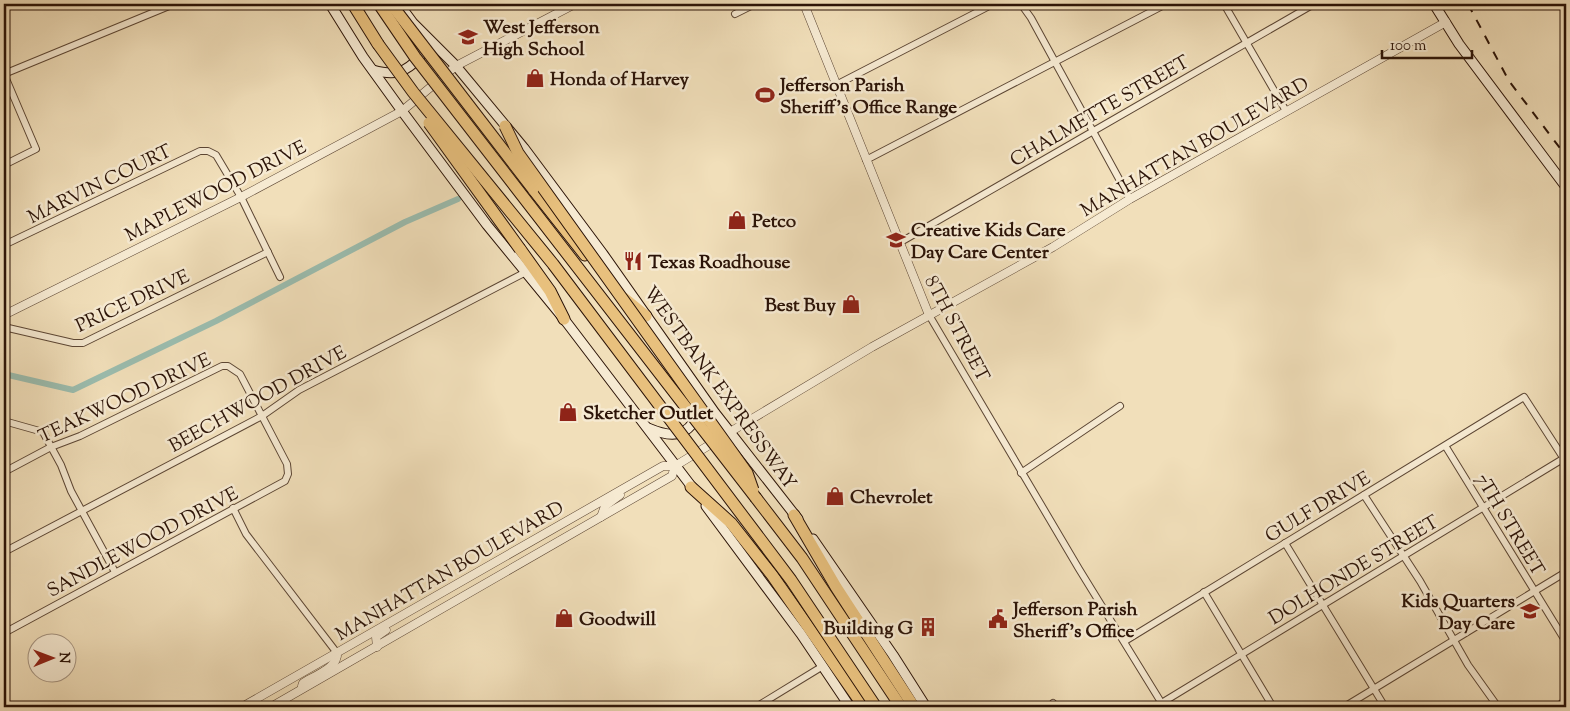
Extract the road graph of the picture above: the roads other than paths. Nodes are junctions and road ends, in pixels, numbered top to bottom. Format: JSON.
{"nodes":[{"id":1,"x":174,"y":4,"type":"edge"},
{"id":2,"x":330,"y":4,"type":"edge"},
{"id":3,"x":352,"y":4,"type":"edge"},
{"id":4,"x":378,"y":4,"type":"edge"},
{"id":5,"x":390,"y":4,"type":"edge"},
{"id":6,"x":399,"y":4,"type":"edge"},
{"id":7,"x":575,"y":4,"type":"edge"},
{"id":8,"x":755,"y":4,"type":"edge"},
{"id":9,"x":804,"y":4,"type":"edge"},
{"id":10,"x":993,"y":4,"type":"edge"},
{"id":11,"x":1021,"y":4,"type":"edge"},
{"id":12,"x":1166,"y":4,"type":"edge"},
{"id":13,"x":1224,"y":4,"type":"edge"},
{"id":14,"x":1314,"y":4,"type":"edge"},
{"id":15,"x":1434,"y":4,"type":"edge"},
{"id":16,"x":735,"y":14,"type":"dead end"},
{"id":17,"x":1446,"y":22,"type":"junction"},
{"id":18,"x":420,"y":30,"type":"junction"},
{"id":19,"x":1246,"y":43,"type":"junction"},
{"id":20,"x":378,"y":44,"type":"junction"},
{"id":21,"x":1055,"y":62,"type":"junction"},
{"id":22,"x":456,"y":66,"type":"junction"},
{"id":23,"x":373,"y":70,"type":"junction"},
{"id":24,"x":4,"y":74,"type":"edge"},
{"id":25,"x":836,"y":84,"type":"junction"},
{"id":26,"x":402,"y":111,"type":"junction"},
{"id":27,"x":1286,"y":111,"type":"junction"},
{"id":28,"x":505,"y":126,"type":"junction"},
{"id":29,"x":1092,"y":130,"type":"junction"},
{"id":30,"x":866,"y":160,"type":"junction"},
{"id":31,"x":4,"y":165,"type":"edge"},
{"id":32,"x":1566,"y":187,"type":"edge"},
{"id":33,"x":241,"y":197,"type":"junction"},
{"id":34,"x":1130,"y":199,"type":"junction"},
{"id":35,"x":898,"y":243,"type":"junction"},
{"id":36,"x":4,"y":245,"type":"edge"},
{"id":37,"x":268,"y":252,"type":"junction"},
{"id":38,"x":530,"y":270,"type":"junction"},
{"id":39,"x":280,"y":277,"type":"dead end"},
{"id":40,"x":4,"y":315,"type":"edge"},
{"id":41,"x":928,"y":315,"type":"junction"},
{"id":42,"x":646,"y":316,"type":"junction"},
{"id":43,"x":564,"y":319,"type":"joint"},
{"id":44,"x":4,"y":327,"type":"edge"},
{"id":45,"x":702,"y":394,"type":"junction"},
{"id":46,"x":1120,"y":406,"type":"dead end"},
{"id":47,"x":262,"y":416,"type":"junction"},
{"id":48,"x":4,"y":421,"type":"edge"},
{"id":49,"x":648,"y":428,"type":"junction"},
{"id":50,"x":730,"y":432,"type":"junction"},
{"id":51,"x":1446,"y":446,"type":"junction"},
{"id":52,"x":51,"y":447,"type":"junction"},
{"id":53,"x":1566,"y":459,"type":"edge"},
{"id":54,"x":675,"y":466,"type":"junction"},
{"id":55,"x":4,"y":472,"type":"edge"},
{"id":56,"x":1022,"y":472,"type":"junction"},
{"id":57,"x":691,"y":486,"type":"junction"},
{"id":58,"x":620,"y":491,"type":"junction"},
{"id":59,"x":1364,"y":495,"type":"junction"},
{"id":60,"x":756,"y":498,"type":"junction"},
{"id":61,"x":1484,"y":507,"type":"junction"},
{"id":62,"x":233,"y":508,"type":"junction"},
{"id":63,"x":81,"y":510,"type":"junction"},
{"id":64,"x":794,"y":515,"type":"junction"},
{"id":65,"x":601,"y":517,"type":"junction"},
{"id":66,"x":1285,"y":543,"type":"junction"},
{"id":67,"x":4,"y":552,"type":"edge"},
{"id":68,"x":1403,"y":556,"type":"junction"},
{"id":69,"x":115,"y":572,"type":"junction"},
{"id":70,"x":1566,"y":572,"type":"edge"},
{"id":71,"x":1204,"y":592,"type":"junction"},
{"id":72,"x":1534,"y":592,"type":"junction"},
{"id":73,"x":1322,"y":605,"type":"junction"},
{"id":74,"x":415,"y":608,"type":"junction"},
{"id":75,"x":4,"y":633,"type":"edge"},
{"id":76,"x":1125,"y":641,"type":"junction"},
{"id":77,"x":1453,"y":641,"type":"junction"},
{"id":78,"x":1566,"y":642,"type":"edge"},
{"id":79,"x":376,"y":647,"type":"junction"},
{"id":80,"x":338,"y":652,"type":"junction"},
{"id":81,"x":1241,"y":654,"type":"junction"},
{"id":82,"x":823,"y":666,"type":"junction"},
{"id":83,"x":1373,"y":689,"type":"junction"},
{"id":84,"x":300,"y":690,"type":"junction"},
{"id":85,"x":265,"y":694,"type":"junction"},
{"id":86,"x":1566,"y":700,"type":"edge"},
{"id":87,"x":1163,"y":705,"type":"edge"},
{"id":88,"x":242,"y":707,"type":"edge"},
{"id":89,"x":250,"y":707,"type":"edge"},
{"id":90,"x":271,"y":707,"type":"edge"},
{"id":91,"x":756,"y":707,"type":"edge"},
{"id":92,"x":850,"y":707,"type":"edge"},
{"id":93,"x":864,"y":707,"type":"edge"},
{"id":94,"x":876,"y":707,"type":"edge"},
{"id":95,"x":902,"y":707,"type":"edge"},
{"id":96,"x":914,"y":707,"type":"edge"},
{"id":97,"x":926,"y":707,"type":"edge"},
{"id":98,"x":1155,"y":707,"type":"edge"},
{"id":99,"x":1273,"y":707,"type":"edge"},
{"id":100,"x":1344,"y":707,"type":"edge"},
{"id":101,"x":1386,"y":707,"type":"edge"},
{"id":102,"x":1498,"y":707,"type":"edge"},
{"id":103,"x":1557,"y":707,"type":"edge"}],
"edges":[{"from":1,"to":24,"type":"street"},
{"from":2,"to":23,"type":"main road"},
{"from":3,"to":20,"type":"highway"},
{"from":4,"to":60,"type":"highway","name":"WESTBANK EXPRESSWAY","bridge":true},
{"from":5,"to":42,"type":"highway","bridge":true},
{"from":6,"to":18,"type":"main road","name":"WESTBANK EXPRESSWAY"},
{"from":7,"to":22,"type":"street","name":"MAPLEWOOD DRIVE"},
{"from":8,"to":16,"type":"street"},
{"from":9,"to":25,"type":"street","name":"8TH STREET"},
{"from":10,"to":25,"type":"street"},
{"from":11,"to":21,"type":"street"},
{"from":12,"to":21,"type":"street"},
{"from":13,"to":19,"type":"street"},
{"from":14,"to":19,"type":"street","name":"CHALMETTE STREET"},
{"from":15,"to":17,"type":"main road"},
{"from":17,"to":27,"type":"street","name":"MANHATTAN BOULEVARD"},
{"from":17,"to":32,"type":"main road"},
{"from":18,"to":22,"type":"main road","name":"WESTBANK EXPRESSWAY"},
{"from":18,"to":23,"type":"main road"},
{"from":19,"to":27,"type":"street"},
{"from":19,"to":29,"type":"street","name":"CHALMETTE STREET"},
{"from":20,"to":38,"type":"highway","bridge":true},
{"from":20,"to":94,"type":"highway","bridge":true},
{"from":21,"to":29,"type":"street"},
{"from":21,"to":30,"type":"street"},
{"from":22,"to":26,"type":"street","name":"MAPLEWOOD DRIVE"},
{"from":22,"to":28,"type":"main road","name":"WESTBANK EXPRESSWAY"},
{"from":23,"to":26,"type":"main road"},
{"from":24,"to":31,"type":"street"},
{"from":25,"to":30,"type":"street","name":"8TH STREET"},
{"from":26,"to":33,"type":"street","name":"MAPLEWOOD DRIVE"},
{"from":26,"to":38,"type":"main road"},
{"from":27,"to":34,"type":"street","name":"MANHATTAN BOULEVARD"},
{"from":28,"to":42,"type":"main road","name":"WESTBANK EXPRESSWAY"},
{"from":28,"to":60,"type":"highway","bridge":true},
{"from":29,"to":34,"type":"street"},
{"from":29,"to":35,"type":"street","name":"CHALMETTE STREET"},
{"from":30,"to":35,"type":"street","name":"8TH STREET"},
{"from":33,"to":36,"type":"street","name":"MARVIN COURT"},
{"from":33,"to":37,"type":"street"},
{"from":33,"to":40,"type":"street","name":"MAPLEWOOD DRIVE"},
{"from":34,"to":41,"type":"street","name":"MANHATTAN BOULEVARD"},
{"from":35,"to":41,"type":"street","name":"8TH STREET"},
{"from":37,"to":39,"type":"street"},
{"from":37,"to":44,"type":"street","name":"PRICE DRIVE"},
{"from":38,"to":43,"type":"highway"},
{"from":38,"to":47,"type":"street","name":"BEECHWOOD DRIVE"},
{"from":41,"to":50,"type":"street","name":"MANHATTAN BOULEVARD"},
{"from":41,"to":56,"type":"street","name":"8TH STREET"},
{"from":42,"to":45,"type":"main road","name":"WESTBANK EXPRESSWAY"},
{"from":43,"to":49,"type":"main road"},
{"from":45,"to":49,"type":"main road"},
{"from":45,"to":50,"type":"main road","name":"WESTBANK EXPRESSWAY"},
{"from":46,"to":56,"type":"street"},
{"from":47,"to":52,"type":"street","name":"TEAKWOOD DRIVE"},
{"from":47,"to":62,"type":"street","name":"SANDLEWOOD DRIVE"},
{"from":47,"to":63,"type":"street","name":"BEECHWOOD DRIVE"},
{"from":48,"to":52,"type":"street"},
{"from":49,"to":54,"type":"main road"},
{"from":50,"to":54,"type":"street","name":"MANHATTAN BOULEVARD"},
{"from":50,"to":64,"type":"main road","name":"WESTBANK EXPRESSWAY"},
{"from":51,"to":53,"type":"street","name":"GULF DRIVE"},
{"from":51,"to":59,"type":"street","name":"GULF DRIVE"},
{"from":51,"to":61,"type":"street","name":"7TH STREET"},
{"from":52,"to":55,"type":"street","name":"TEAKWOOD DRIVE"},
{"from":52,"to":63,"type":"street"},
{"from":53,"to":61,"type":"street","name":"DOLHONDE STREET"},
{"from":54,"to":57,"type":"main road"},
{"from":54,"to":58,"type":"street","name":"MANHATTAN BOULEVARD"},
{"from":54,"to":65,"type":"street","name":"MANHATTAN BOULEVARD"},
{"from":56,"to":76,"type":"street","name":"8TH STREET"},
{"from":57,"to":82,"type":"main road"},
{"from":57,"to":93,"type":"highway"},
{"from":58,"to":65,"type":"street"},
{"from":58,"to":74,"type":"street","name":"MANHATTAN BOULEVARD"},
{"from":59,"to":66,"type":"street","name":"GULF DRIVE"},
{"from":59,"to":68,"type":"street"},
{"from":60,"to":95,"type":"highway","name":"WESTBANK EXPRESSWAY"},
{"from":61,"to":68,"type":"street","name":"DOLHONDE STREET"},
{"from":61,"to":72,"type":"street","name":"7TH STREET"},
{"from":62,"to":69,"type":"street","name":"SANDLEWOOD DRIVE"},
{"from":62,"to":80,"type":"street"},
{"from":63,"to":67,"type":"street","name":"BEECHWOOD DRIVE"},
{"from":63,"to":69,"type":"street"},
{"from":64,"to":96,"type":"highway"},
{"from":64,"to":97,"type":"main road","name":"WESTBANK EXPRESSWAY"},
{"from":65,"to":79,"type":"street","name":"MANHATTAN BOULEVARD"},
{"from":66,"to":71,"type":"street","name":"GULF DRIVE"},
{"from":66,"to":73,"type":"street"},
{"from":68,"to":73,"type":"street","name":"DOLHONDE STREET"},
{"from":68,"to":77,"type":"street"},
{"from":69,"to":75,"type":"street","name":"SANDLEWOOD DRIVE"},
{"from":70,"to":72,"type":"street"},
{"from":71,"to":76,"type":"street","name":"GULF DRIVE"},
{"from":71,"to":81,"type":"street"},
{"from":72,"to":77,"type":"street"},
{"from":72,"to":78,"type":"street","name":"7TH STREET"},
{"from":73,"to":81,"type":"street","name":"DOLHONDE STREET"},
{"from":73,"to":83,"type":"street"},
{"from":74,"to":79,"type":"street"},
{"from":74,"to":80,"type":"street","name":"MANHATTAN BOULEVARD"},
{"from":76,"to":87,"type":"street","name":"8TH STREET"},
{"from":77,"to":83,"type":"street"},
{"from":77,"to":102,"type":"street"},
{"from":79,"to":84,"type":"street","name":"MANHATTAN BOULEVARD"},
{"from":80,"to":84,"type":"street"},
{"from":80,"to":85,"type":"street","name":"MANHATTAN BOULEVARD"},
{"from":81,"to":87,"type":"street","name":"DOLHONDE STREET"},
{"from":81,"to":99,"type":"street"},
{"from":82,"to":91,"type":"street"},
{"from":82,"to":92,"type":"main road"},
{"from":83,"to":100,"type":"street"},
{"from":83,"to":101,"type":"street"},
{"from":84,"to":90,"type":"street","name":"MANHATTAN BOULEVARD"},
{"from":85,"to":88,"type":"street","name":"MANHATTAN BOULEVARD"},
{"from":85,"to":89,"type":"street"},
{"from":86,"to":103,"type":"street"},
{"from":87,"to":98,"type":"street","name":"DOLHONDE STREET"}]}
